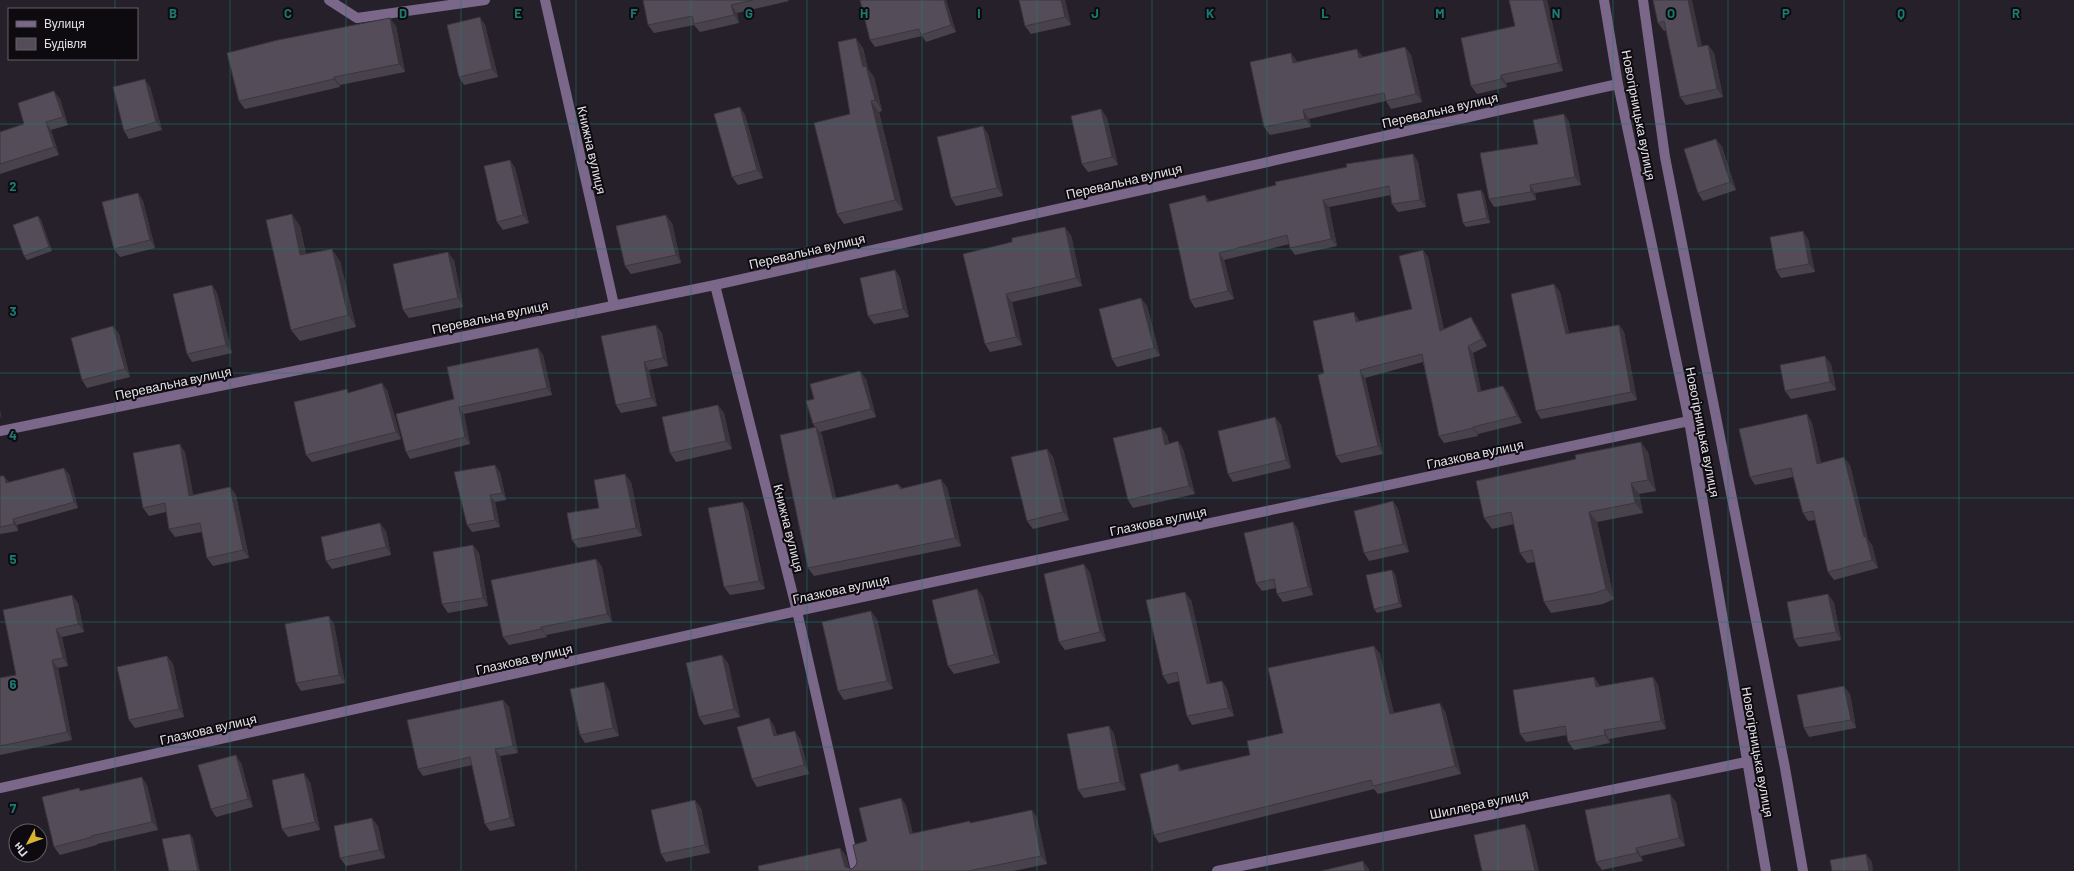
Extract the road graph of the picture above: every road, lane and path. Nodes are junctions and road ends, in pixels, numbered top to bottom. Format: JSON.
{"nodes":[{"id":1,"x":329,"y":0,"type":"edge"},
{"id":2,"x":485,"y":0,"type":"edge"},
{"id":3,"x":545,"y":0,"type":"edge"},
{"id":4,"x":1604,"y":0,"type":"edge"},
{"id":5,"x":1644,"y":0,"type":"edge"},
{"id":6,"x":1618,"y":84,"type":"junction"},
{"id":7,"x":715,"y":285,"type":"junction"},
{"id":8,"x":614,"y":305,"type":"junction"},
{"id":9,"x":1689,"y":422,"type":"junction"},
{"id":10,"x":0,"y":432,"type":"edge"},
{"id":11,"x":797,"y":612,"type":"junction"},
{"id":12,"x":1746,"y":762,"type":"junction"},
{"id":13,"x":0,"y":788,"type":"edge"},
{"id":14,"x":856,"y":871,"type":"edge"},
{"id":15,"x":1217,"y":871,"type":"edge"},
{"id":16,"x":1766,"y":871,"type":"edge"},
{"id":17,"x":1803,"y":871,"type":"edge"}],
"edges":[{"from":1,"to":2,"type":"street"},
{"from":3,"to":8,"type":"street","name":"Книжна вулиця"},
{"from":4,"to":6,"type":"street","name":"Новогірницька вулиця"},
{"from":5,"to":17,"type":"street","name":"Новогірницька вулиця"},
{"from":6,"to":7,"type":"street","name":"Перевальна вулиця"},
{"from":6,"to":9,"type":"street","name":"Новогірницька вулиця"},
{"from":7,"to":8,"type":"street","name":"Перевальна вулиця"},
{"from":7,"to":11,"type":"street","name":"Книжна вулиця"},
{"from":8,"to":10,"type":"street","name":"Перевальна вулиця"},
{"from":9,"to":11,"type":"street","name":"Глазкова вулиця"},
{"from":9,"to":12,"type":"street","name":"Новогірницька вулиця"},
{"from":11,"to":13,"type":"street","name":"Глазкова вулиця"},
{"from":11,"to":14,"type":"street","name":"Книжна вулиця"},
{"from":12,"to":15,"type":"street","name":"Шиллера вулиця"},
{"from":12,"to":16,"type":"street","name":"Новогірницька вулиця"}]}
